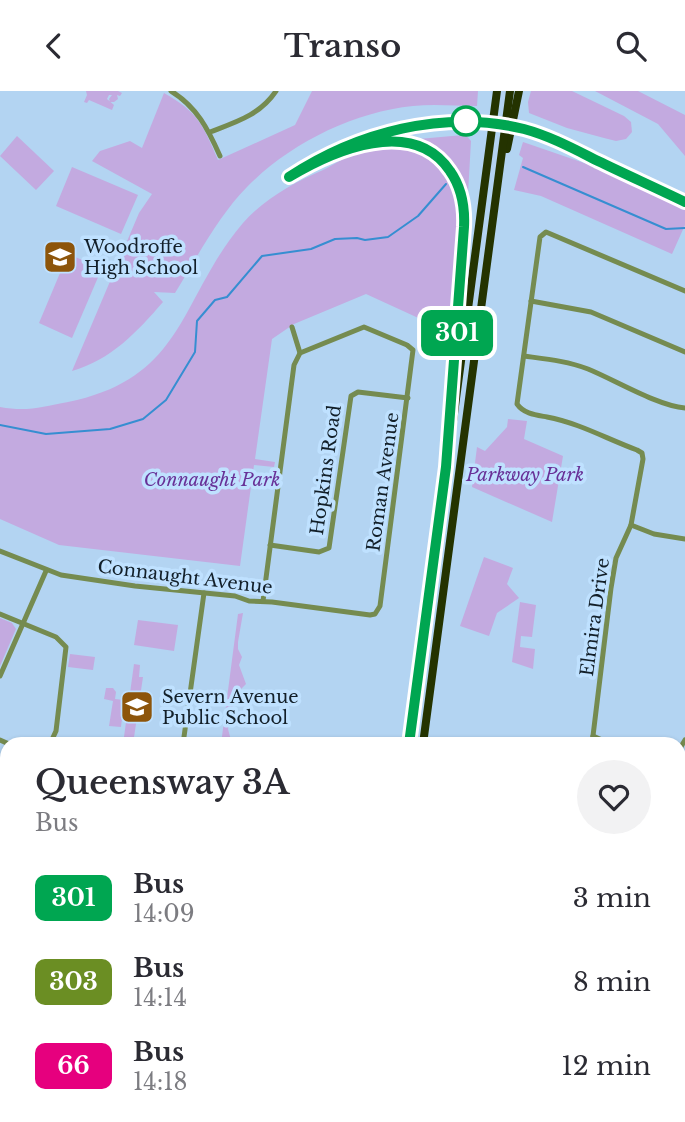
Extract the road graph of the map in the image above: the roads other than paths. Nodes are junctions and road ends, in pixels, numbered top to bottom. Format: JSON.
{"nodes":[{"id":1,"x":173,"y":91,"type":"edge"},
{"id":2,"x":276,"y":91,"type":"edge"},
{"id":3,"x":495,"y":91,"type":"edge"},
{"id":4,"x":510,"y":91,"type":"edge"},
{"id":5,"x":519,"y":91,"type":"edge"},
{"id":6,"x":511,"y":108,"type":"junction"},
{"id":7,"x":210,"y":132,"type":"junction"},
{"id":8,"x":220,"y":156,"type":"dead end"},
{"id":9,"x":685,"y":291,"type":"edge"},
{"id":10,"x":531,"y":302,"type":"junction"},
{"id":11,"x":292,"y":327,"type":"dead end"},
{"id":12,"x":685,"y":352,"type":"edge"},
{"id":13,"x":300,"y":353,"type":"junction"},
{"id":14,"x":524,"y":356,"type":"junction"},
{"id":15,"x":408,"y":398,"type":"junction"},
{"id":16,"x":685,"y":408,"type":"edge"},
{"id":17,"x":631,"y":525,"type":"junction"},
{"id":18,"x":685,"y":539,"type":"edge"},
{"id":19,"x":270,"y":545,"type":"junction"},
{"id":20,"x":0,"y":551,"type":"edge"},
{"id":21,"x":46,"y":571,"type":"junction"},
{"id":22,"x":204,"y":593,"type":"junction"},
{"id":23,"x":263,"y":601,"type":"junction"},
{"id":24,"x":0,"y":614,"type":"edge"},
{"id":25,"x":370,"y":615,"type":"joint"},
{"id":26,"x":23,"y":624,"type":"junction"},
{"id":27,"x":0,"y":676,"type":"edge"},
{"id":28,"x":53,"y":737,"type":"edge"},
{"id":29,"x":184,"y":737,"type":"edge"},
{"id":30,"x":411,"y":737,"type":"edge"},
{"id":31,"x":424,"y":737,"type":"edge"},
{"id":32,"x":592,"y":737,"type":"edge"}],
"edges":[{"from":1,"to":7,"type":"street"},
{"from":2,"to":7,"type":"street"},
{"from":3,"to":30,"type":"highway"},
{"from":4,"to":6,"type":"highway"},
{"from":5,"to":6,"type":"highway"},
{"from":6,"to":31,"type":"highway"},
{"from":7,"to":8,"type":"street"},
{"from":9,"to":10,"type":"street"},
{"from":10,"to":12,"type":"street"},
{"from":10,"to":14,"type":"street"},
{"from":11,"to":13,"type":"street"},
{"from":13,"to":15,"type":"street","name":"Roman Avenue"},
{"from":13,"to":19,"type":"street"},
{"from":14,"to":16,"type":"street"},
{"from":14,"to":17,"type":"street","name":"Elmira Drive"},
{"from":15,"to":19,"type":"street","name":"Hopkins Road"},
{"from":15,"to":25,"type":"street","name":"Roman Avenue"},
{"from":17,"to":18,"type":"street"},
{"from":17,"to":32,"type":"street","name":"Elmira Drive"},
{"from":19,"to":23,"type":"street"},
{"from":20,"to":21,"type":"street","name":"Connaught Avenue"},
{"from":21,"to":22,"type":"street","name":"Connaught Avenue"},
{"from":21,"to":26,"type":"street"},
{"from":22,"to":23,"type":"street","name":"Connaught Avenue"},
{"from":22,"to":29,"type":"street"},
{"from":23,"to":25,"type":"street","name":"Connaught Avenue"},
{"from":24,"to":26,"type":"street"},
{"from":26,"to":27,"type":"street"},
{"from":26,"to":28,"type":"street"}]}
